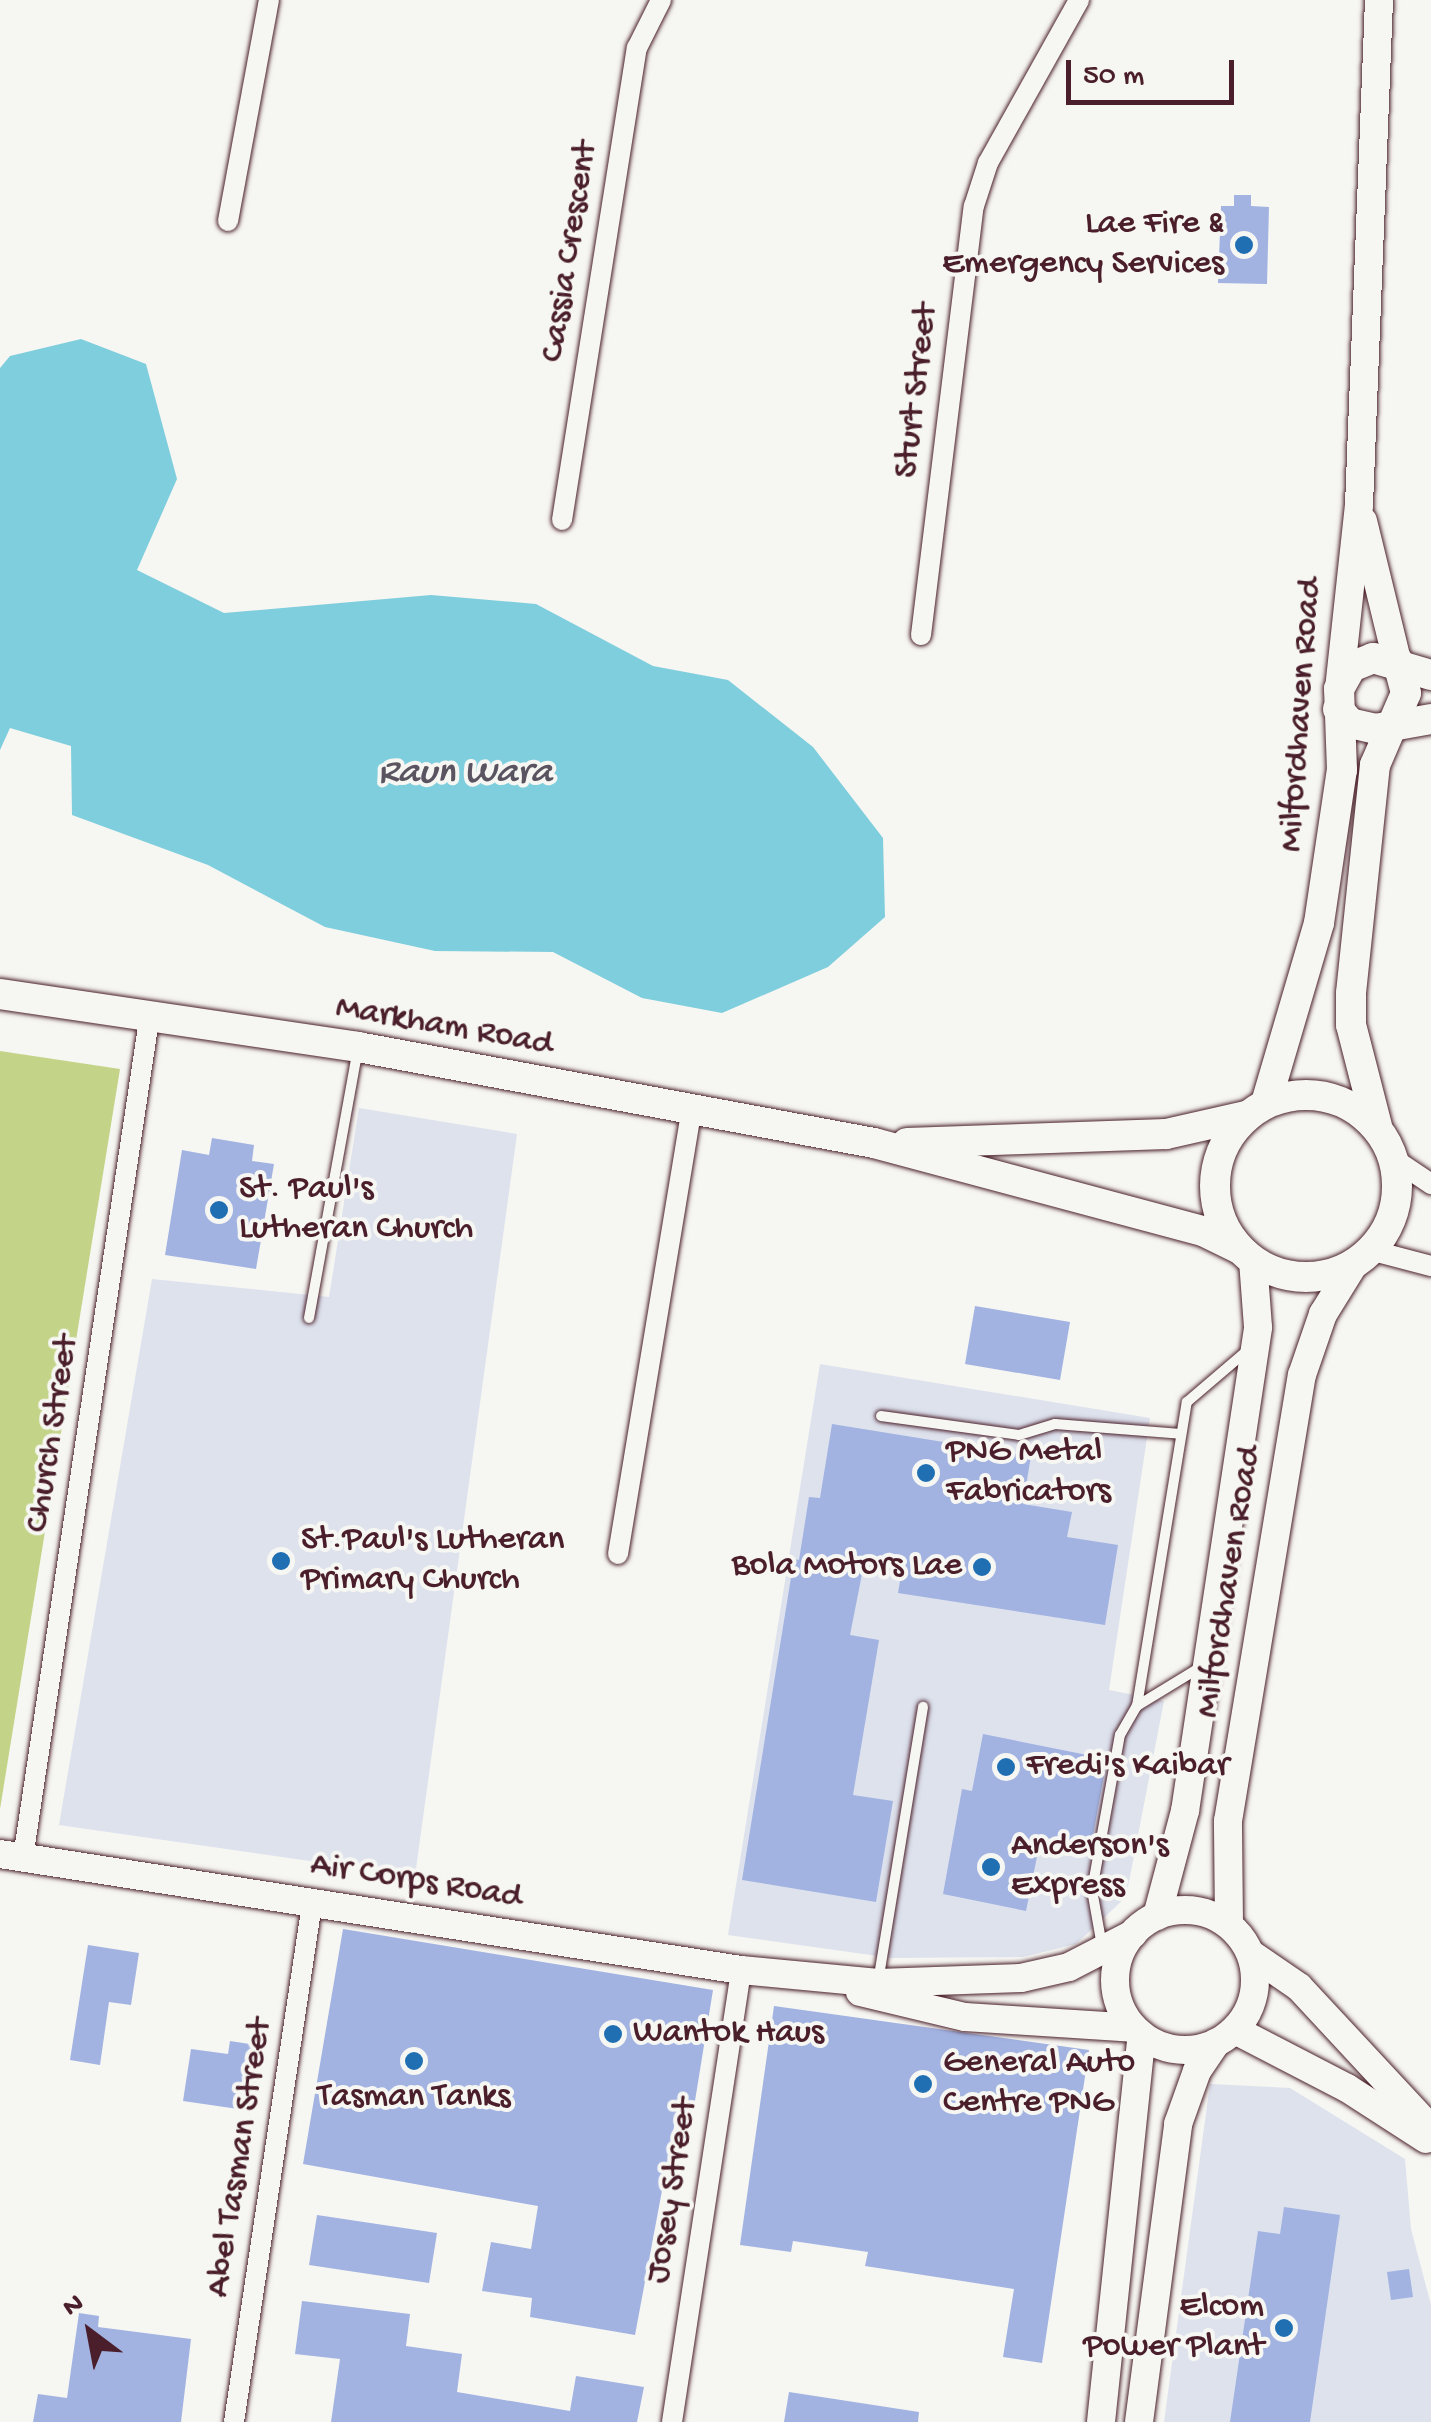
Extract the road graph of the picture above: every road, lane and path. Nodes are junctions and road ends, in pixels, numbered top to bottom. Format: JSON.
{"nodes":[{"id":1,"x":269,"y":0,"type":"edge"},
{"id":2,"x":661,"y":0,"type":"edge"},
{"id":3,"x":1079,"y":0,"type":"edge"},
{"id":4,"x":1379,"y":0,"type":"edge"},
{"id":5,"x":228,"y":221,"type":"dead end"},
{"id":6,"x":1360,"y":504,"type":"junction"},
{"id":7,"x":562,"y":520,"type":"dead end"},
{"id":8,"x":921,"y":635,"type":"dead end"},
{"id":9,"x":1397,"y":660,"type":"junction"},
{"id":10,"x":1431,"y":675,"type":"edge"},
{"id":11,"x":1339,"y":699,"type":"junction"},
{"id":12,"x":1431,"y":719,"type":"edge"},
{"id":13,"x":1396,"y":724,"type":"junction"},
{"id":14,"x":0,"y":994,"type":"edge"},
{"id":15,"x":148,"y":1020,"type":"junction"},
{"id":16,"x":358,"y":1047,"type":"junction"},
{"id":17,"x":1256,"y":1110,"type":"junction"},
{"id":18,"x":691,"y":1112,"type":"junction"},
{"id":19,"x":1377,"y":1126,"type":"junction"},
{"id":20,"x":874,"y":1144,"type":"junction"},
{"id":21,"x":1394,"y":1159,"type":"junction"},
{"id":22,"x":1431,"y":1184,"type":"edge"},
{"id":23,"x":1246,"y":1254,"type":"junction"},
{"id":24,"x":1362,"y":1257,"type":"junction"},
{"id":25,"x":1431,"y":1266,"type":"edge"},
{"id":26,"x":309,"y":1318,"type":"dead end"},
{"id":27,"x":1256,"y":1344,"type":"junction"},
{"id":28,"x":881,"y":1416,"type":"dead end"},
{"id":29,"x":1180,"y":1434,"type":"junction"},
{"id":30,"x":618,"y":1554,"type":"dead end"},
{"id":31,"x":1207,"y":1664,"type":"junction"},
{"id":32,"x":1136,"y":1706,"type":"junction"},
{"id":33,"x":923,"y":1707,"type":"dead end"},
{"id":34,"x":12,"y":1856,"type":"edge"},
{"id":35,"x":312,"y":1904,"type":"junction"},
{"id":36,"x":1157,"y":1916,"type":"junction"},
{"id":37,"x":1229,"y":1924,"type":"junction"},
{"id":38,"x":1133,"y":1934,"type":"junction"},
{"id":39,"x":1103,"y":1952,"type":"junction"},
{"id":40,"x":1251,"y":1954,"type":"junction"},
{"id":41,"x":740,"y":1970,"type":"junction"},
{"id":42,"x":821,"y":1979,"type":"junction"},
{"id":43,"x":878,"y":1983,"type":"junction"},
{"id":44,"x":1138,"y":2031,"type":"junction"},
{"id":45,"x":1225,"y":2037,"type":"junction"},
{"id":46,"x":1431,"y":2129,"type":"edge"},
{"id":47,"x":1431,"y":2142,"type":"edge"},
{"id":48,"x":234,"y":2422,"type":"edge"},
{"id":49,"x":672,"y":2422,"type":"edge"},
{"id":50,"x":1101,"y":2422,"type":"edge"},
{"id":51,"x":1139,"y":2422,"type":"edge"}],
"edges":[{"from":1,"to":5,"type":"street"},
{"from":2,"to":7,"type":"street","name":"Cassia Crescent"},
{"from":3,"to":8,"type":"street","name":"Sturt Street"},
{"from":4,"to":6,"type":"main road","name":"Milfordhaven Road"},
{"from":6,"to":9,"type":"main road","name":"Milfordhaven Road"},
{"from":6,"to":11,"type":"main road","name":"Milfordhaven Road"},
{"from":9,"to":10,"type":"main road"},
{"from":9,"to":11,"type":"main road"},
{"from":9,"to":13,"type":"main road","name":"Milfordhaven Road"},
{"from":11,"to":13,"type":"main road"},
{"from":11,"to":17,"type":"main road","name":"Milfordhaven Road"},
{"from":12,"to":13,"type":"main road"},
{"from":13,"to":19,"type":"main road","name":"Milfordhaven Road"},
{"from":14,"to":15,"type":"main road","name":"Markham Road"},
{"from":15,"to":16,"type":"main road","name":"Markham Road"},
{"from":15,"to":34,"type":"street","name":"Church Street"},
{"from":16,"to":18,"type":"main road","name":"Markham Road"},
{"from":16,"to":26,"type":"lane"},
{"from":17,"to":19,"type":"main road"},
{"from":17,"to":20,"type":"main road","name":"Markham Road"},
{"from":17,"to":23,"type":"main road"},
{"from":18,"to":20,"type":"main road","name":"Markham Road"},
{"from":18,"to":30,"type":"street"},
{"from":19,"to":21,"type":"main road"},
{"from":20,"to":23,"type":"main road","name":"Markham Road"},
{"from":21,"to":22,"type":"street"},
{"from":21,"to":24,"type":"main road"},
{"from":23,"to":24,"type":"main road"},
{"from":23,"to":27,"type":"main road","name":"Milfordhaven Road"},
{"from":24,"to":25,"type":"street"},
{"from":24,"to":37,"type":"main road","name":"Milfordhaven Road"},
{"from":27,"to":29,"type":"lane"},
{"from":27,"to":31,"type":"main road","name":"Milfordhaven Road"},
{"from":28,"to":29,"type":"lane"},
{"from":29,"to":32,"type":"lane"},
{"from":31,"to":32,"type":"lane"},
{"from":31,"to":36,"type":"main road","name":"Milfordhaven Road"},
{"from":32,"to":39,"type":"lane"},
{"from":33,"to":43,"type":"lane"},
{"from":34,"to":35,"type":"main road","name":"Air Corps Road"},
{"from":35,"to":41,"type":"main road","name":"Air Corps Road"},
{"from":35,"to":48,"type":"street","name":"Abel Tasman Street"},
{"from":36,"to":37,"type":"main road"},
{"from":36,"to":38,"type":"main road"},
{"from":37,"to":40,"type":"main road"},
{"from":38,"to":39,"type":"main road","name":"Air Corps Road"},
{"from":38,"to":44,"type":"main road"},
{"from":39,"to":43,"type":"main road","name":"Air Corps Road"},
{"from":40,"to":45,"type":"main road"},
{"from":40,"to":46,"type":"main road"},
{"from":41,"to":42,"type":"main road","name":"Air Corps Road"},
{"from":41,"to":49,"type":"street","name":"Josey Street"},
{"from":42,"to":43,"type":"main road","name":"Air Corps Road"},
{"from":42,"to":44,"type":"main road","name":"Air Corps Road"},
{"from":44,"to":45,"type":"main road"},
{"from":44,"to":50,"type":"main road"},
{"from":45,"to":47,"type":"main road"},
{"from":45,"to":51,"type":"main road"}]}
